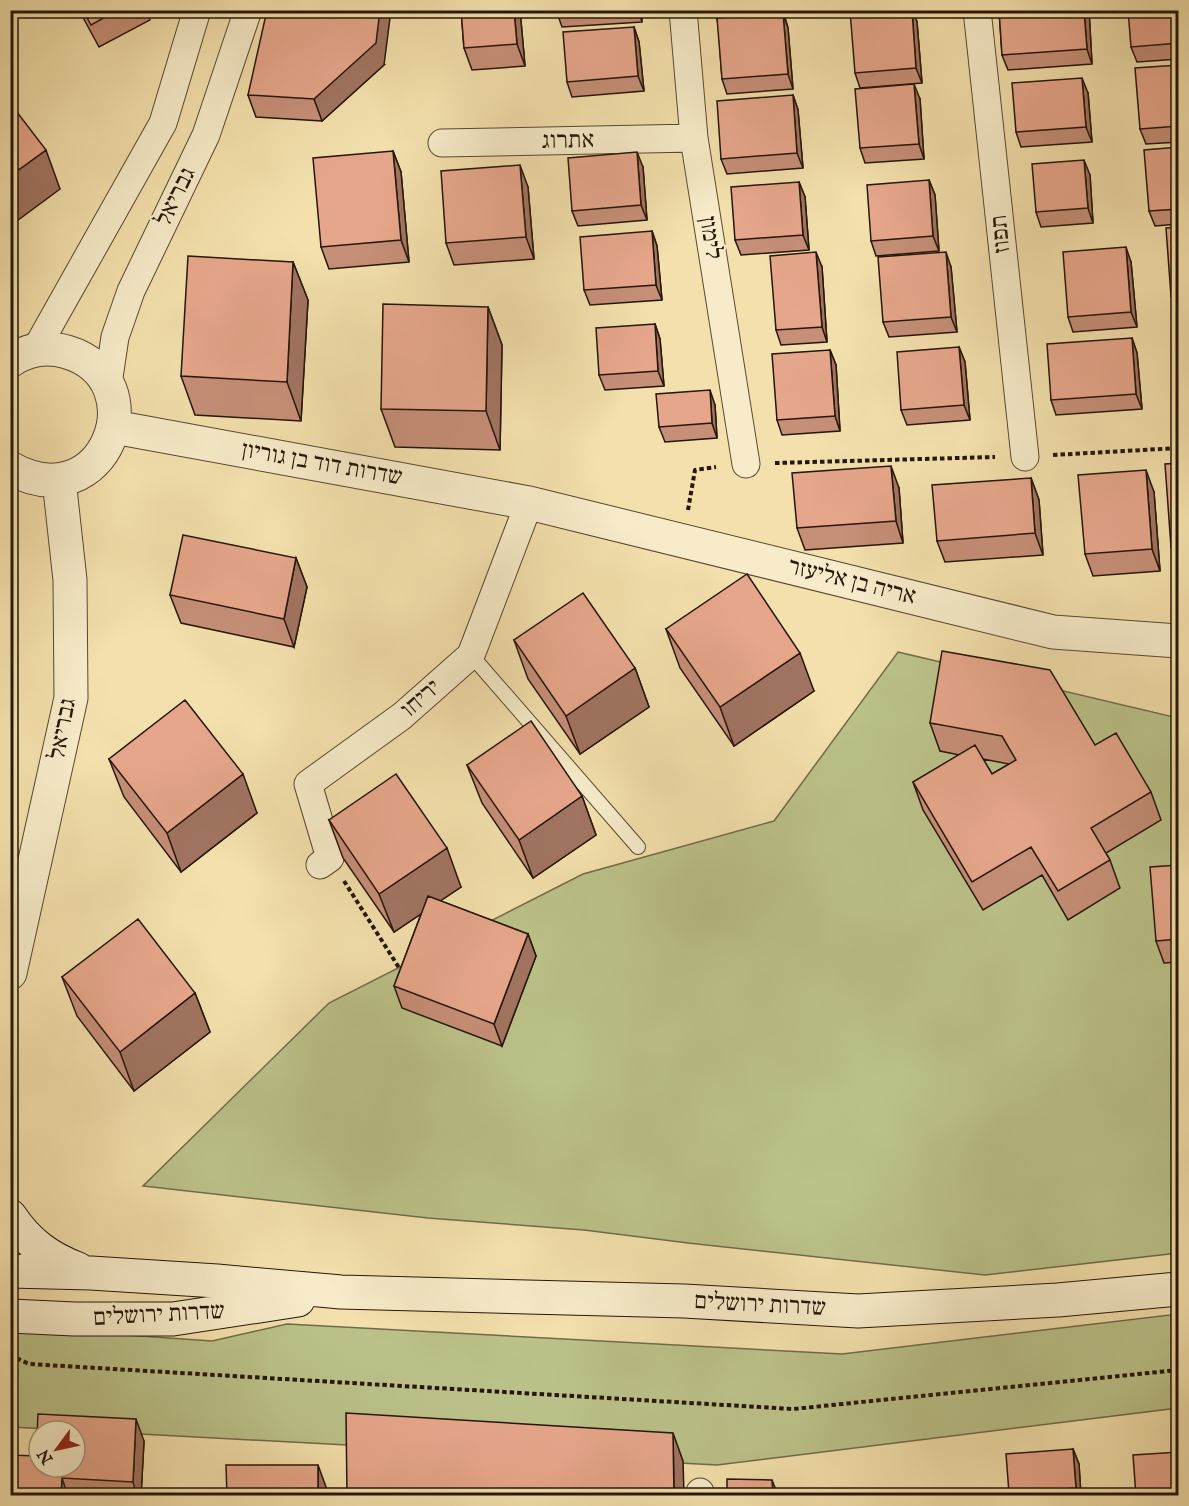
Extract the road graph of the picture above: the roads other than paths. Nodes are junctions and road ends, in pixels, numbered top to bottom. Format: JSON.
{"nodes":[{"id":1,"x":197,"y":10,"type":"edge"},
{"id":2,"x":248,"y":10,"type":"edge"},
{"id":3,"x":683,"y":10,"type":"edge"},
{"id":4,"x":977,"y":10,"type":"edge"},
{"id":5,"x":694,"y":138,"type":"junction"},
{"id":6,"x":442,"y":143,"type":"dead end"},
{"id":7,"x":23,"y":355,"type":"edge"},
{"id":8,"x":108,"y":384,"type":"junction"},
{"id":9,"x":114,"y":427,"type":"junction"},
{"id":10,"x":1025,"y":457,"type":"road end"},
{"id":11,"x":746,"y":464,"type":"road end"},
{"id":12,"x":10,"y":468,"type":"edge"},
{"id":13,"x":60,"y":480,"type":"junction"},
{"id":14,"x":529,"y":503,"type":"junction"},
{"id":15,"x":1179,"y":641,"type":"edge"},
{"id":16,"x":471,"y":655,"type":"junction"},
{"id":17,"x":638,"y":847,"type":"dead end"},
{"id":18,"x":325,"y":861,"type":"road end"},
{"id":19,"x":10,"y":973,"type":"edge"},
{"id":20,"x":10,"y":1216,"type":"edge"},
{"id":21,"x":10,"y":1271,"type":"edge"},
{"id":22,"x":92,"y":1273,"type":"junction"},
{"id":23,"x":1179,"y":1289,"type":"edge"},
{"id":24,"x":341,"y":1292,"type":"junction"},
{"id":25,"x":10,"y":1316,"type":"edge"}],
"edges":[{"from":1,"to":7,"type":"street","name":"גבריאל"},
{"from":2,"to":8,"type":"street","name":"גבריאל"},
{"from":3,"to":5,"type":"street","name":"לימון"},
{"from":4,"to":10,"type":"street","name":"תפוז"},
{"from":5,"to":6,"type":"street","name":"אתרוג"},
{"from":5,"to":11,"type":"street","name":"לימון"},
{"from":7,"to":8,"type":"street"},
{"from":8,"to":9,"type":"street"},
{"from":9,"to":13,"type":"street"},
{"from":9,"to":14,"type":"street","name":"שדרות דוד בן גוריון"},
{"from":12,"to":13,"type":"street"},
{"from":13,"to":19,"type":"street","name":"גבריאל"},
{"from":14,"to":15,"type":"street","name":"אריה בן אליעזר"},
{"from":14,"to":16,"type":"street","name":"יריחו"},
{"from":16,"to":17,"type":"lane"},
{"from":16,"to":18,"type":"street","name":"יריחו"},
{"from":20,"to":22,"type":"street"},
{"from":21,"to":22,"type":"street","name":"שדרות ירושלים"},
{"from":22,"to":24,"type":"street","name":"שדרות ירושלים"},
{"from":23,"to":24,"type":"street","name":"שדרות ירושלים"},
{"from":24,"to":25,"type":"street","name":"שדרות ירושלים"}]}
